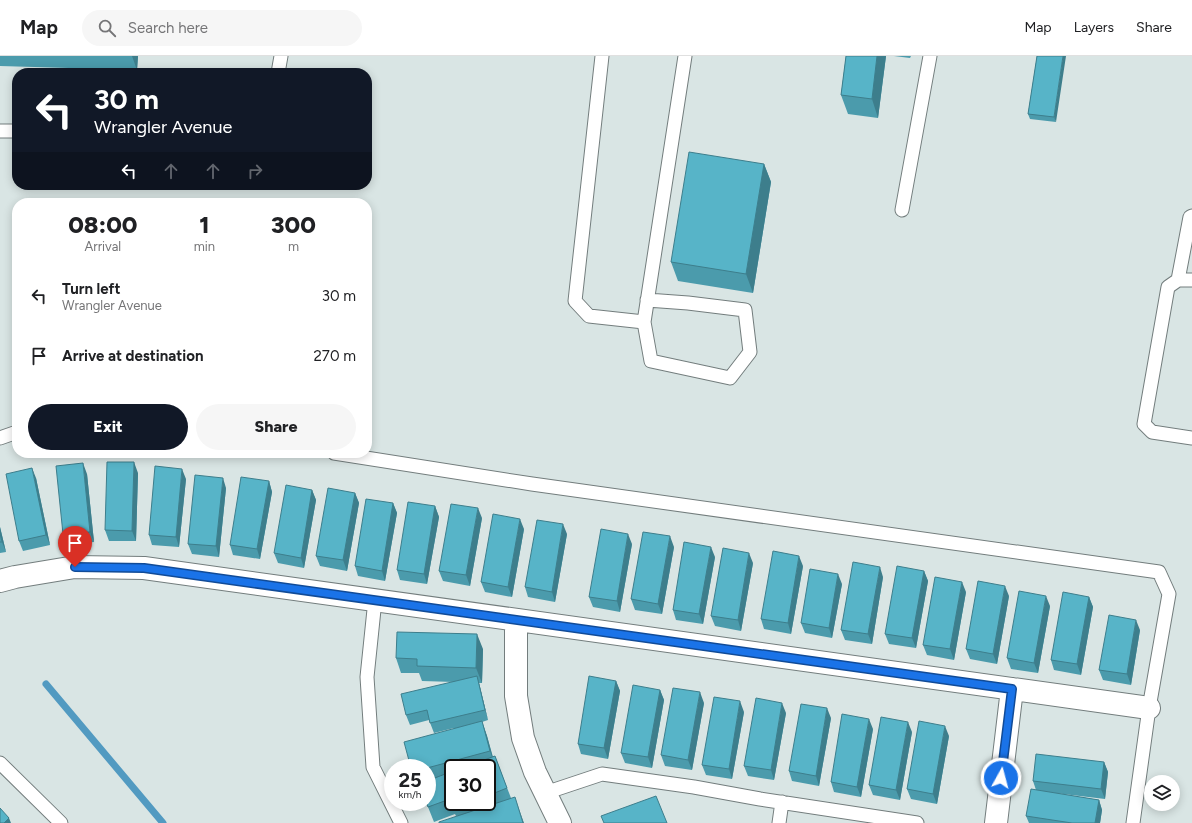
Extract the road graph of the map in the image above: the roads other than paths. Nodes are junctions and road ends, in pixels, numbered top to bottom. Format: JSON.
{"nodes":[{"id":1,"x":281,"y":56,"type":"edge"},
{"id":2,"x":602,"y":56,"type":"edge"},
{"id":3,"x":685,"y":56,"type":"edge"},
{"id":4,"x":930,"y":56,"type":"edge"},
{"id":5,"x":279,"y":68,"type":"edge"},
{"id":6,"x":0,"y":131,"type":"edge"},
{"id":7,"x":12,"y":131,"type":"edge"},
{"id":8,"x":902,"y":210,"type":"dead end"},
{"id":9,"x":1192,"y":216,"type":"edge"},
{"id":10,"x":1178,"y":280,"type":"junction"},
{"id":11,"x":1192,"y":280,"type":"edge"},
{"id":12,"x":647,"y":300,"type":"junction"},
{"id":13,"x":644,"y":322,"type":"junction"},
{"id":14,"x":12,"y":434,"type":"edge"},
{"id":15,"x":0,"y":438,"type":"edge"},
{"id":16,"x":1192,"y":438,"type":"edge"},
{"id":17,"x":366,"y":458,"type":"edge"},
{"id":18,"x":0,"y":582,"type":"edge"},
{"id":19,"x":375,"y":600,"type":"junction"},
{"id":20,"x":516,"y":620,"type":"junction"},
{"id":21,"x":1012,"y":689,"type":"junction"},
{"id":22,"x":1150,"y":708,"type":"junction"},
{"id":23,"x":0,"y":763,"type":"edge"},
{"id":24,"x":545,"y":793,"type":"junction"},
{"id":25,"x":782,"y":802,"type":"junction"},
{"id":26,"x":61,"y":823,"type":"edge"},
{"id":27,"x":401,"y":823,"type":"edge"},
{"id":28,"x":560,"y":823,"type":"edge"},
{"id":29,"x":780,"y":823,"type":"edge"},
{"id":30,"x":917,"y":823,"type":"edge"},
{"id":31,"x":996,"y":823,"type":"edge"},
{"id":32,"x":1133,"y":823,"type":"edge"}],
"edges":[{"from":1,"to":5,"type":"lane"},
{"from":2,"to":13,"type":"lane"},
{"from":3,"to":12,"type":"lane"},
{"from":4,"to":8,"type":"lane"},
{"from":6,"to":7,"type":"lane"},
{"from":9,"to":10,"type":"lane"},
{"from":10,"to":11,"type":"lane"},
{"from":10,"to":16,"type":"lane"},
{"from":12,"to":13,"type":"lane"},
{"from":12,"to":13,"type":"lane"},
{"from":14,"to":15,"type":"lane"},
{"from":17,"to":22,"type":"lane"},
{"from":18,"to":19,"type":"street"},
{"from":19,"to":20,"type":"street"},
{"from":19,"to":27,"type":"lane"},
{"from":20,"to":21,"type":"street"},
{"from":20,"to":24,"type":"street"},
{"from":21,"to":22,"type":"street"},
{"from":21,"to":31,"type":"street"},
{"from":22,"to":32,"type":"lane"},
{"from":23,"to":26,"type":"lane"},
{"from":24,"to":25,"type":"lane"},
{"from":24,"to":28,"type":"street"},
{"from":25,"to":29,"type":"lane"},
{"from":25,"to":30,"type":"lane"}]}
